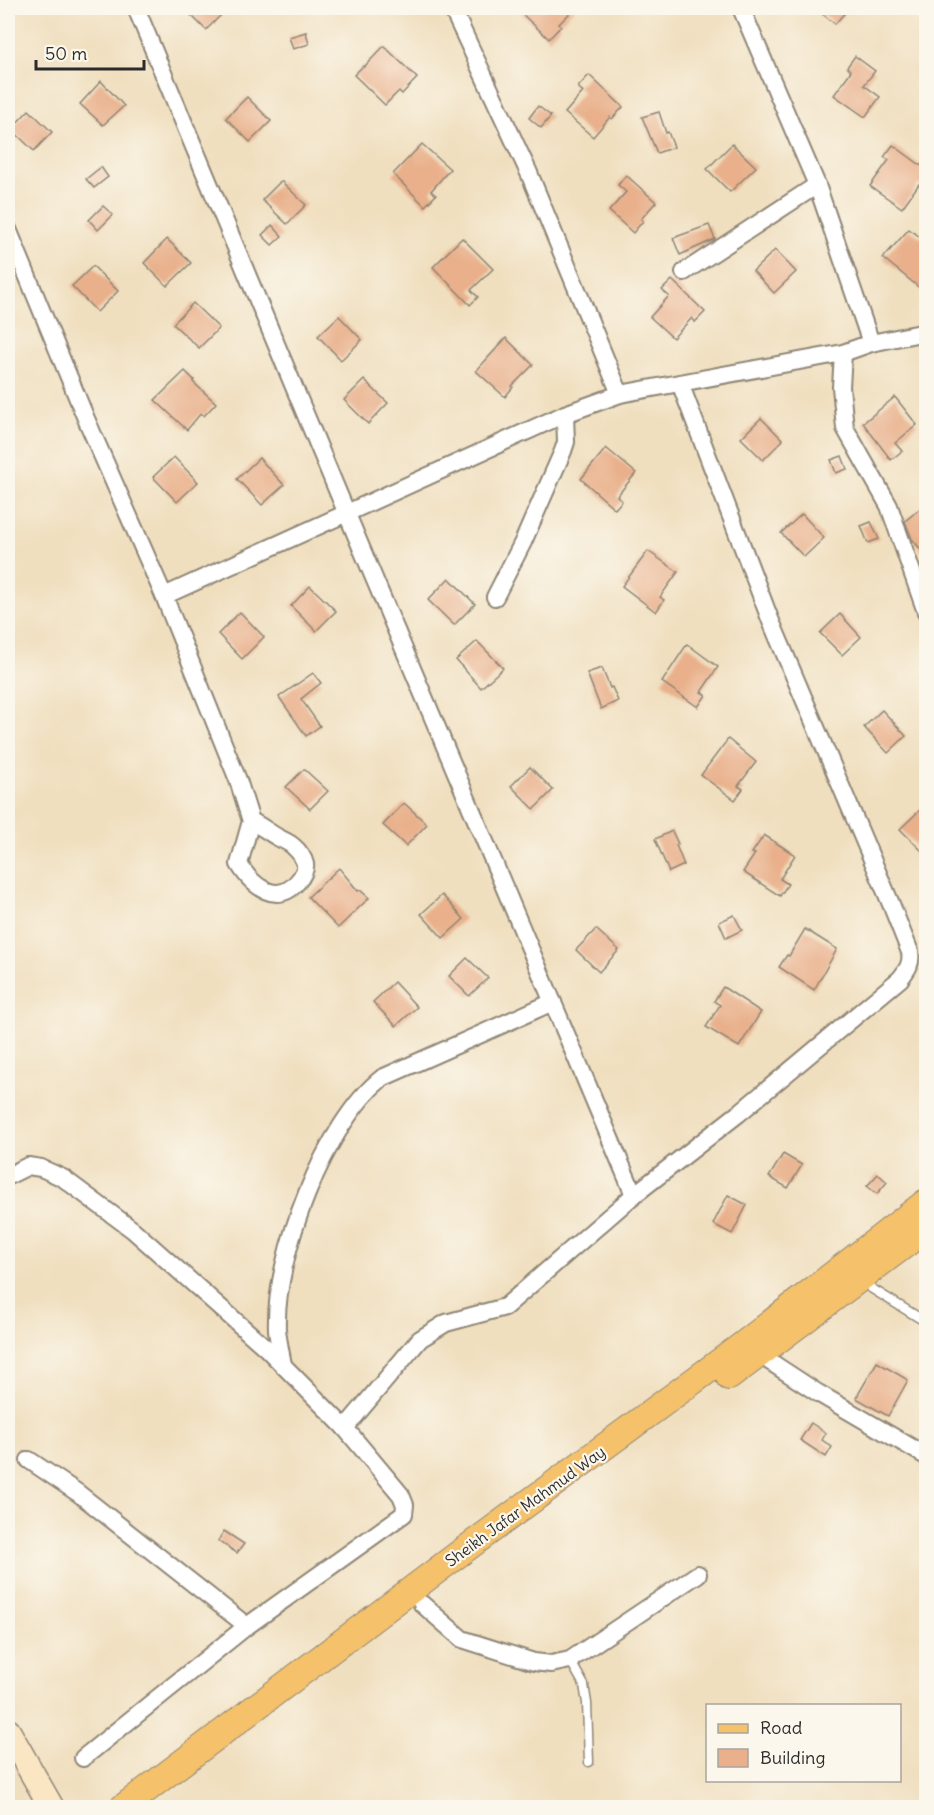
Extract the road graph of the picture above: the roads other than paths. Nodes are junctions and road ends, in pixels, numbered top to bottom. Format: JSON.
{"nodes":[{"id":1,"x":136,"y":8,"type":"edge"},
{"id":2,"x":452,"y":8,"type":"edge"},
{"id":3,"x":741,"y":8,"type":"edge"},
{"id":4,"x":817,"y":185,"type":"junction"},
{"id":5,"x":8,"y":229,"type":"edge"},
{"id":6,"x":684,"y":272,"type":"dead end"},
{"id":7,"x":927,"y":332,"type":"edge"},
{"id":8,"x":871,"y":343,"type":"junction"},
{"id":9,"x":843,"y":353,"type":"junction"},
{"id":10,"x":680,"y":384,"type":"junction"},
{"id":11,"x":620,"y":394,"type":"junction"},
{"id":12,"x":565,"y":414,"type":"junction"},
{"id":13,"x":347,"y":514,"type":"junction"},
{"id":14,"x":164,"y":597,"type":"junction"},
{"id":15,"x":495,"y":597,"type":"dead end"},
{"id":16,"x":927,"y":612,"type":"edge"},
{"id":17,"x":251,"y":821,"type":"junction"},
{"id":18,"x":553,"y":1002,"type":"junction"},
{"id":19,"x":8,"y":1176,"type":"edge"},
{"id":20,"x":634,"y":1195,"type":"junction"},
{"id":21,"x":927,"y":1202,"type":"edge"},
{"id":22,"x":927,"y":1229,"type":"edge"},
{"id":23,"x":858,"y":1280,"type":"junction"},
{"id":24,"x":927,"y":1322,"type":"edge"},
{"id":25,"x":760,"y":1354,"type":"junction"},
{"id":26,"x":283,"y":1365,"type":"junction"},
{"id":27,"x":345,"y":1428,"type":"junction"},
{"id":28,"x":927,"y":1456,"type":"edge"},
{"id":29,"x":29,"y":1460,"type":"dead end"},
{"id":30,"x":698,"y":1574,"type":"dead end"},
{"id":31,"x":422,"y":1604,"type":"junction"},
{"id":32,"x":247,"y":1626,"type":"junction"},
{"id":33,"x":570,"y":1660,"type":"junction"},
{"id":34,"x":8,"y":1731,"type":"edge"},
{"id":35,"x":82,"y":1758,"type":"dead end"},
{"id":36,"x":589,"y":1762,"type":"dead end"},
{"id":37,"x":52,"y":1808,"type":"edge"},
{"id":38,"x":122,"y":1808,"type":"edge"},
{"id":39,"x":148,"y":1808,"type":"edge"}],
"edges":[{"from":1,"to":13,"type":"street"},
{"from":2,"to":11,"type":"street"},
{"from":3,"to":4,"type":"street"},
{"from":4,"to":6,"type":"street"},
{"from":4,"to":8,"type":"street"},
{"from":5,"to":14,"type":"street"},
{"from":7,"to":8,"type":"street"},
{"from":8,"to":9,"type":"street"},
{"from":9,"to":10,"type":"street"},
{"from":9,"to":16,"type":"street"},
{"from":10,"to":11,"type":"street"},
{"from":10,"to":20,"type":"street"},
{"from":11,"to":12,"type":"street"},
{"from":12,"to":13,"type":"street"},
{"from":12,"to":15,"type":"street"},
{"from":13,"to":14,"type":"street"},
{"from":13,"to":18,"type":"street"},
{"from":14,"to":17,"type":"street"},
{"from":17,"to":17,"type":"street"},
{"from":18,"to":20,"type":"street"},
{"from":18,"to":26,"type":"street"},
{"from":19,"to":26,"type":"street"},
{"from":20,"to":27,"type":"street"},
{"from":21,"to":38,"type":"main road","name":"Sheikh Jafar Mahmud Way"},
{"from":22,"to":23,"type":"main road","name":"Sheikh Jafar Mahmud Way"},
{"from":23,"to":24,"type":"lane"},
{"from":23,"to":25,"type":"main road","name":"Sheikh Jafar Mahmud Way"},
{"from":25,"to":28,"type":"street"},
{"from":25,"to":31,"type":"main road","name":"Sheikh Jafar Mahmud Way"},
{"from":26,"to":27,"type":"street"},
{"from":27,"to":32,"type":"street"},
{"from":29,"to":32,"type":"street"},
{"from":30,"to":33,"type":"street"},
{"from":31,"to":33,"type":"street"},
{"from":31,"to":39,"type":"main road","name":"Sheikh Jafar Mahmud Way"},
{"from":32,"to":35,"type":"street"},
{"from":33,"to":36,"type":"lane"},
{"from":34,"to":37,"type":"street"}]}
